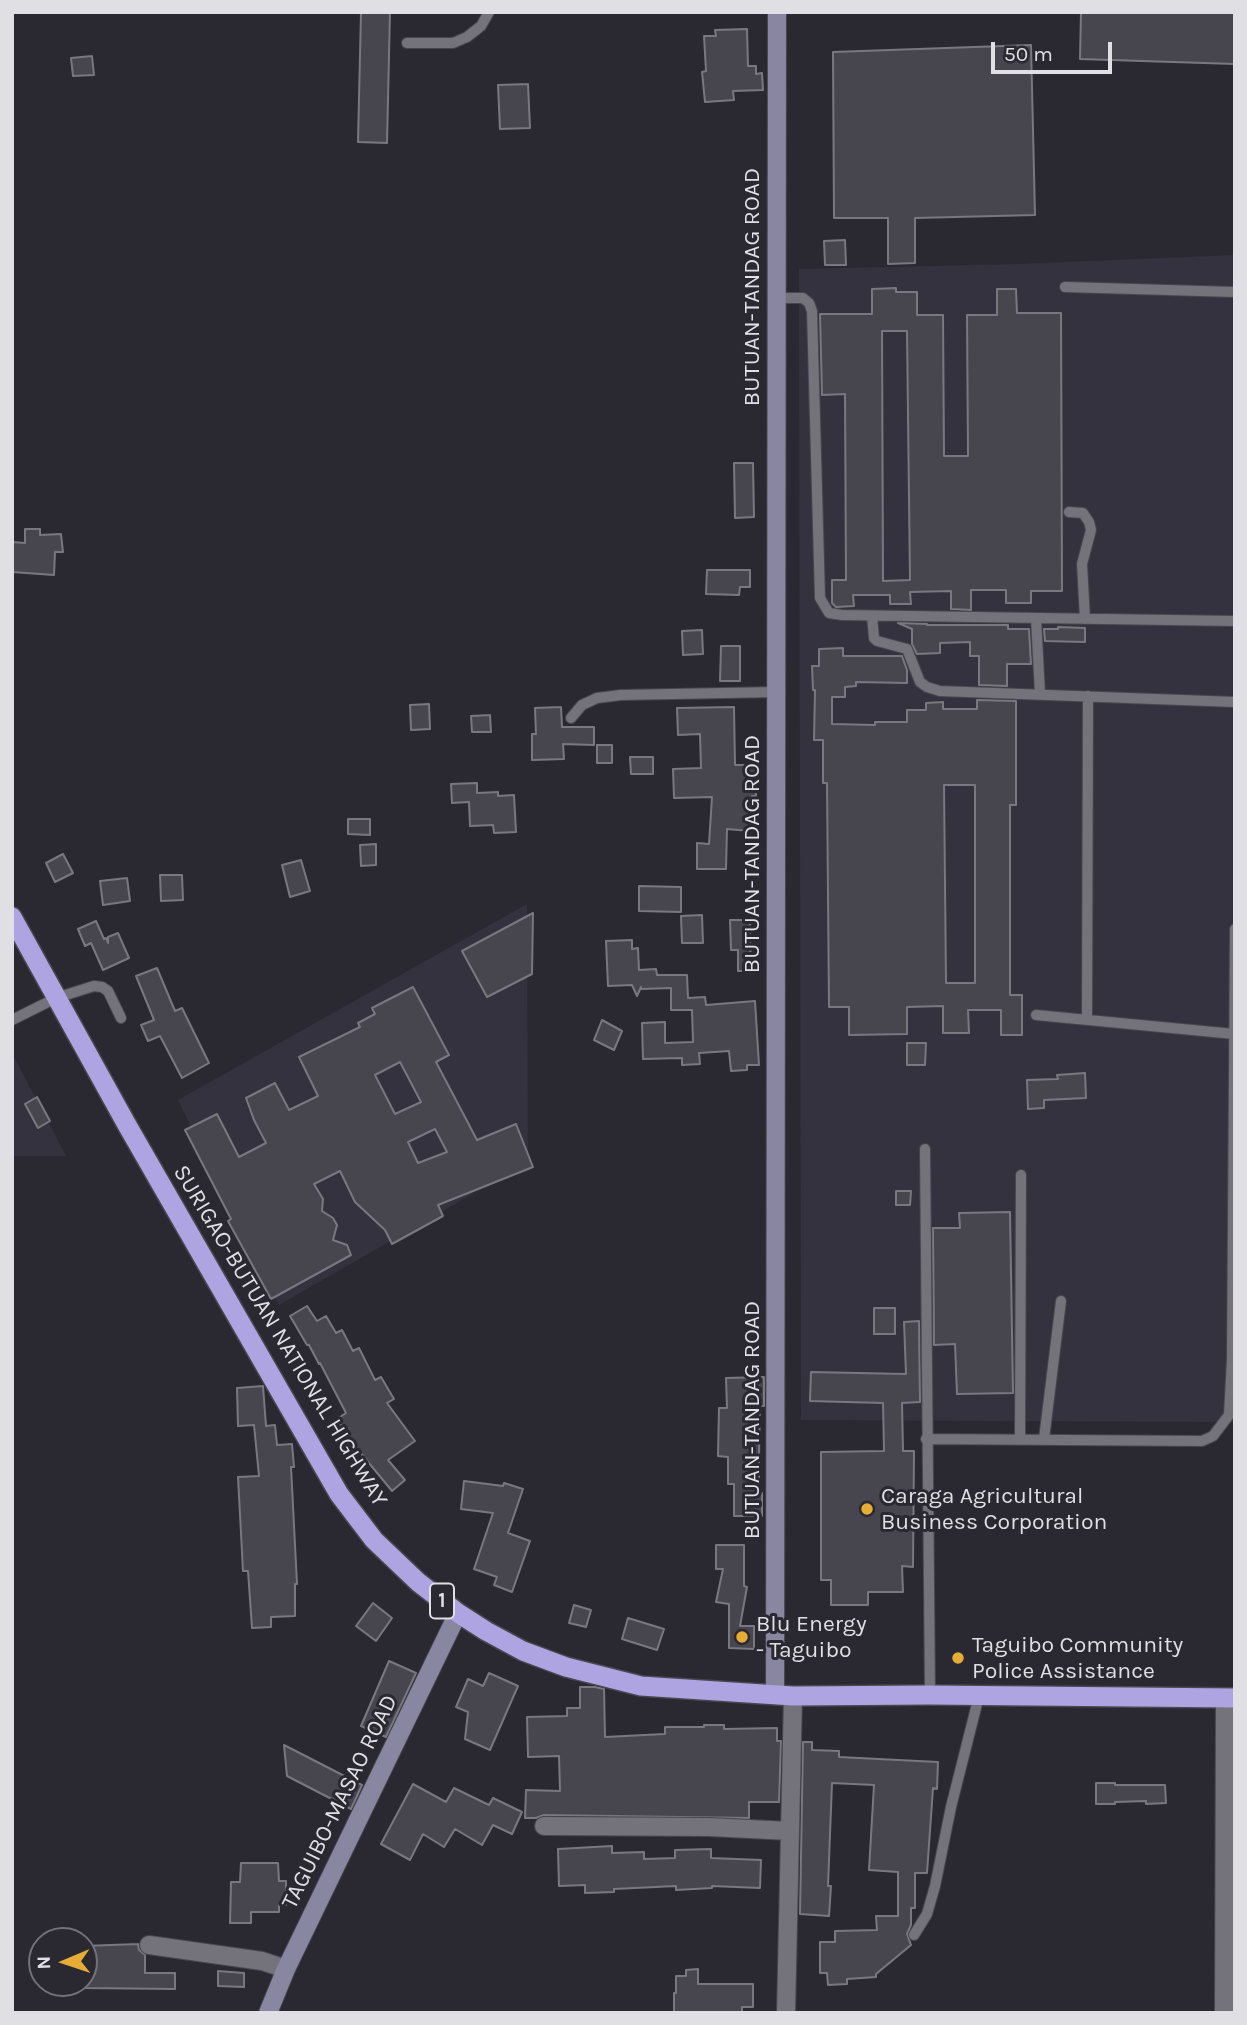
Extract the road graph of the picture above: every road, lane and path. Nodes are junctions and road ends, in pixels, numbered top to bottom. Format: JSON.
{"nodes":[{"id":1,"x":489,"y":12,"type":"edge"},
{"id":2,"x":777,"y":12,"type":"edge"},
{"id":3,"x":407,"y":43,"type":"dead end"},
{"id":4,"x":1065,"y":287,"type":"dead end"},
{"id":5,"x":1235,"y":292,"type":"edge"},
{"id":6,"x":776,"y":298,"type":"junction"},
{"id":7,"x":1069,"y":512,"type":"dead end"},
{"id":8,"x":873,"y":616,"type":"junction"},
{"id":9,"x":1036,"y":618,"type":"junction"},
{"id":10,"x":1086,"y":619,"type":"junction"},
{"id":11,"x":1235,"y":621,"type":"edge"},
{"id":12,"x":776,"y":692,"type":"junction"},
{"id":13,"x":1040,"y":694,"type":"junction"},
{"id":14,"x":1088,"y":696,"type":"junction"},
{"id":15,"x":1235,"y":702,"type":"edge"},
{"id":16,"x":571,"y":718,"type":"dead end"},
{"id":17,"x":12,"y":917,"type":"edge"},
{"id":18,"x":1235,"y":929,"type":"edge"},
{"id":19,"x":56,"y":998,"type":"junction"},
{"id":20,"x":1036,"y":1015,"type":"dead end"},
{"id":21,"x":121,"y":1018,"type":"dead end"},
{"id":22,"x":12,"y":1020,"type":"edge"},
{"id":23,"x":1087,"y":1020,"type":"junction"},
{"id":24,"x":1234,"y":1034,"type":"edge"},
{"id":25,"x":925,"y":1149,"type":"dead end"},
{"id":26,"x":1021,"y":1175,"type":"dead end"},
{"id":27,"x":1061,"y":1301,"type":"dead end"},
{"id":28,"x":926,"y":1439,"type":"junction"},
{"id":29,"x":1020,"y":1439,"type":"junction"},
{"id":30,"x":1044,"y":1439,"type":"junction"},
{"id":31,"x":458,"y":1613,"type":"junction"},
{"id":32,"x":930,"y":1695,"type":"junction"},
{"id":33,"x":784,"y":1696,"type":"junction"},
{"id":34,"x":979,"y":1696,"type":"junction"},
{"id":35,"x":1230,"y":1698,"type":"edge"},
{"id":36,"x":544,"y":1826,"type":"dead end"},
{"id":37,"x":790,"y":1831,"type":"junction"},
{"id":38,"x":914,"y":1935,"type":"dead end"},
{"id":39,"x":149,"y":1945,"type":"dead end"},
{"id":40,"x":286,"y":1969,"type":"junction"},
{"id":41,"x":268,"y":2013,"type":"edge"},
{"id":42,"x":786,"y":2013,"type":"edge"},
{"id":43,"x":1224,"y":2013,"type":"edge"}],
"edges":[{"from":1,"to":3,"type":"lane"},
{"from":2,"to":6,"type":"main road","name":"BUTUAN-TANDAG ROAD"},
{"from":4,"to":5,"type":"lane"},
{"from":6,"to":8,"type":"lane"},
{"from":6,"to":12,"type":"main road","name":"BUTUAN-TANDAG ROAD"},
{"from":7,"to":10,"type":"lane"},
{"from":8,"to":9,"type":"lane"},
{"from":8,"to":13,"type":"lane"},
{"from":9,"to":10,"type":"lane"},
{"from":9,"to":13,"type":"lane"},
{"from":10,"to":11,"type":"lane"},
{"from":12,"to":16,"type":"lane"},
{"from":12,"to":33,"type":"main road","name":"BUTUAN-TANDAG ROAD"},
{"from":13,"to":14,"type":"lane"},
{"from":14,"to":15,"type":"lane"},
{"from":14,"to":23,"type":"lane"},
{"from":17,"to":19,"type":"highway","name":"SURIGAO-BUTUAN NATIONAL HIGHWAY","number":"1"},
{"from":18,"to":24,"type":"lane"},
{"from":19,"to":21,"type":"lane"},
{"from":19,"to":22,"type":"lane"},
{"from":19,"to":31,"type":"highway","name":"SURIGAO-BUTUAN NATIONAL HIGHWAY","number":"1"},
{"from":20,"to":23,"type":"lane"},
{"from":23,"to":24,"type":"lane"},
{"from":24,"to":30,"type":"lane"},
{"from":25,"to":28,"type":"lane"},
{"from":26,"to":29,"type":"lane"},
{"from":27,"to":30,"type":"lane"},
{"from":28,"to":29,"type":"lane"},
{"from":28,"to":32,"type":"lane"},
{"from":29,"to":30,"type":"lane"},
{"from":31,"to":33,"type":"highway","name":"SURIGAO-BUTUAN NATIONAL HIGHWAY","number":"1"},
{"from":31,"to":40,"type":"main road","name":"TAGUIBO-MASAO ROAD"},
{"from":32,"to":33,"type":"highway","name":"SURIGAO-BUTUAN NATIONAL HIGHWAY","number":"1"},
{"from":32,"to":34,"type":"highway","name":"SURIGAO-BUTUAN NATIONAL HIGHWAY","number":"1"},
{"from":33,"to":37,"type":"street"},
{"from":34,"to":35,"type":"highway","name":"SURIGAO-BUTUAN NATIONAL HIGHWAY","number":"1"},
{"from":34,"to":38,"type":"lane"},
{"from":35,"to":43,"type":"street"},
{"from":36,"to":37,"type":"street"},
{"from":37,"to":42,"type":"street"},
{"from":39,"to":40,"type":"street"},
{"from":40,"to":41,"type":"main road","name":"TAGUIBO-MASAO ROAD"}]}
